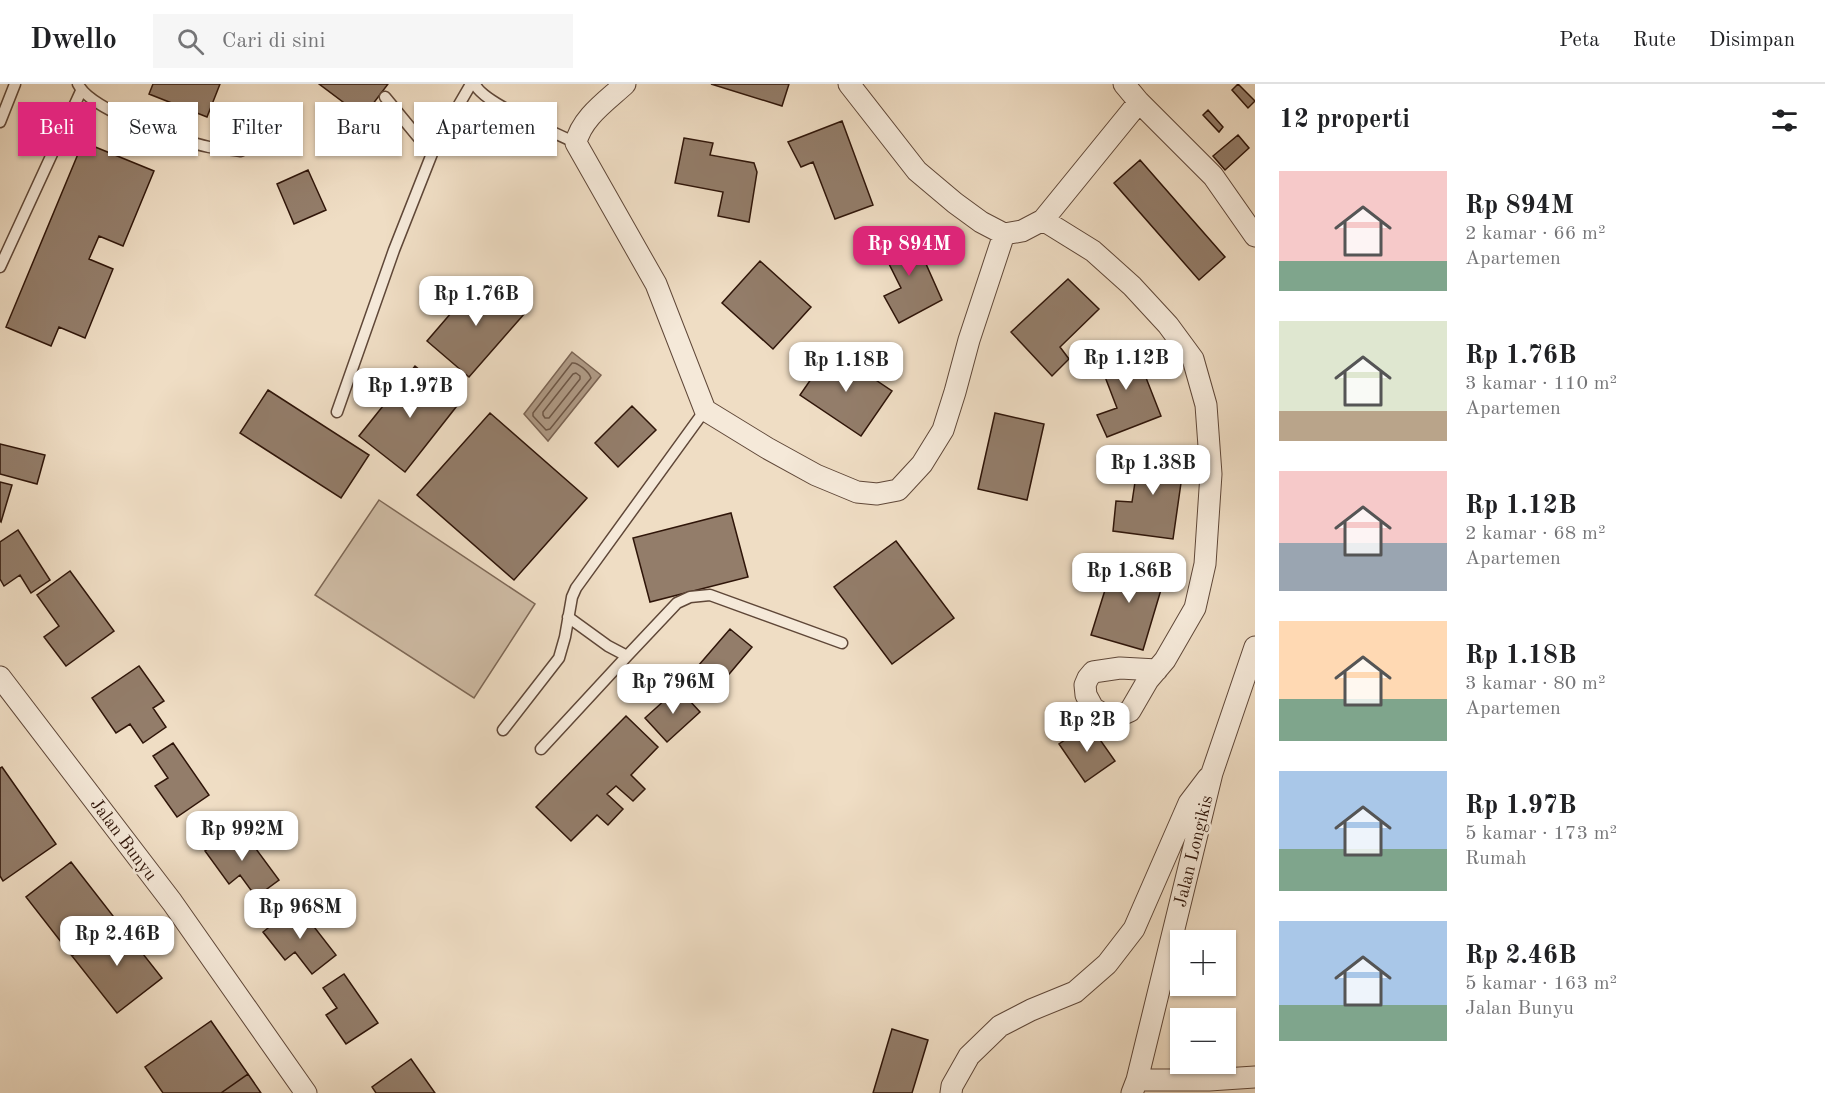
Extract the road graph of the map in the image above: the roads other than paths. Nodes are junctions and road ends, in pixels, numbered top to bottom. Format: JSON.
{"nodes":[{"id":1,"x":15,"y":84,"type":"edge"},
{"id":2,"x":473,"y":84,"type":"edge"},
{"id":3,"x":626,"y":84,"type":"edge"},
{"id":4,"x":849,"y":84,"type":"edge"},
{"id":5,"x":1124,"y":84,"type":"edge"},
{"id":6,"x":80,"y":87,"type":"edge"},
{"id":7,"x":385,"y":97,"type":"dead end"},
{"id":8,"x":462,"y":102,"type":"edge"},
{"id":9,"x":1139,"y":102,"type":"junction"},
{"id":10,"x":0,"y":122,"type":"edge"},
{"id":11,"x":414,"y":132,"type":"edge"},
{"id":12,"x":576,"y":143,"type":"junction"},
{"id":13,"x":210,"y":147,"type":"edge"},
{"id":14,"x":431,"y":156,"type":"edge"},
{"id":15,"x":1043,"y":220,"type":"junction"},
{"id":16,"x":1004,"y":234,"type":"junction"},
{"id":17,"x":1255,"y":236,"type":"edge"},
{"id":18,"x":0,"y":267,"type":"edge"},
{"id":19,"x":705,"y":410,"type":"junction"},
{"id":20,"x":337,"y":412,"type":"dead end"},
{"id":21,"x":568,"y":617,"type":"junction"},
{"id":22,"x":842,"y":643,"type":"dead end"},
{"id":23,"x":1255,"y":647,"type":"edge"},
{"id":24,"x":627,"y":656,"type":"junction"},
{"id":25,"x":1156,"y":670,"type":"dead end"},
{"id":26,"x":0,"y":677,"type":"edge"},
{"id":27,"x":503,"y":730,"type":"dead end"},
{"id":28,"x":541,"y":749,"type":"dead end"},
{"id":29,"x":1212,"y":773,"type":"junction"},
{"id":30,"x":1255,"y":1077,"type":"edge"},
{"id":31,"x":1135,"y":1086,"type":"edge"},
{"id":32,"x":306,"y":1093,"type":"edge"},
{"id":33,"x":951,"y":1093,"type":"edge"}],
"edges":[{"from":1,"to":10,"type":"lane"},
{"from":2,"to":8,"type":"lane"},
{"from":2,"to":12,"type":"lane"},
{"from":3,"to":12,"type":"street"},
{"from":4,"to":16,"type":"street"},
{"from":5,"to":9,"type":"street"},
{"from":6,"to":13,"type":"lane"},
{"from":6,"to":18,"type":"lane"},
{"from":7,"to":11,"type":"lane"},
{"from":9,"to":15,"type":"street"},
{"from":9,"to":17,"type":"street"},
{"from":12,"to":19,"type":"street"},
{"from":14,"to":20,"type":"lane"},
{"from":15,"to":16,"type":"street"},
{"from":15,"to":25,"type":"street"},
{"from":16,"to":19,"type":"street"},
{"from":19,"to":21,"type":"lane"},
{"from":21,"to":24,"type":"lane"},
{"from":21,"to":27,"type":"lane"},
{"from":22,"to":24,"type":"lane"},
{"from":23,"to":29,"type":"street","name":"Jalan Longikis"},
{"from":24,"to":28,"type":"lane"},
{"from":26,"to":32,"type":"street","name":"Jalan Bunyu"},
{"from":29,"to":31,"type":"street","name":"Jalan Longikis"},
{"from":29,"to":33,"type":"street"},
{"from":30,"to":31,"type":"street"}]}
